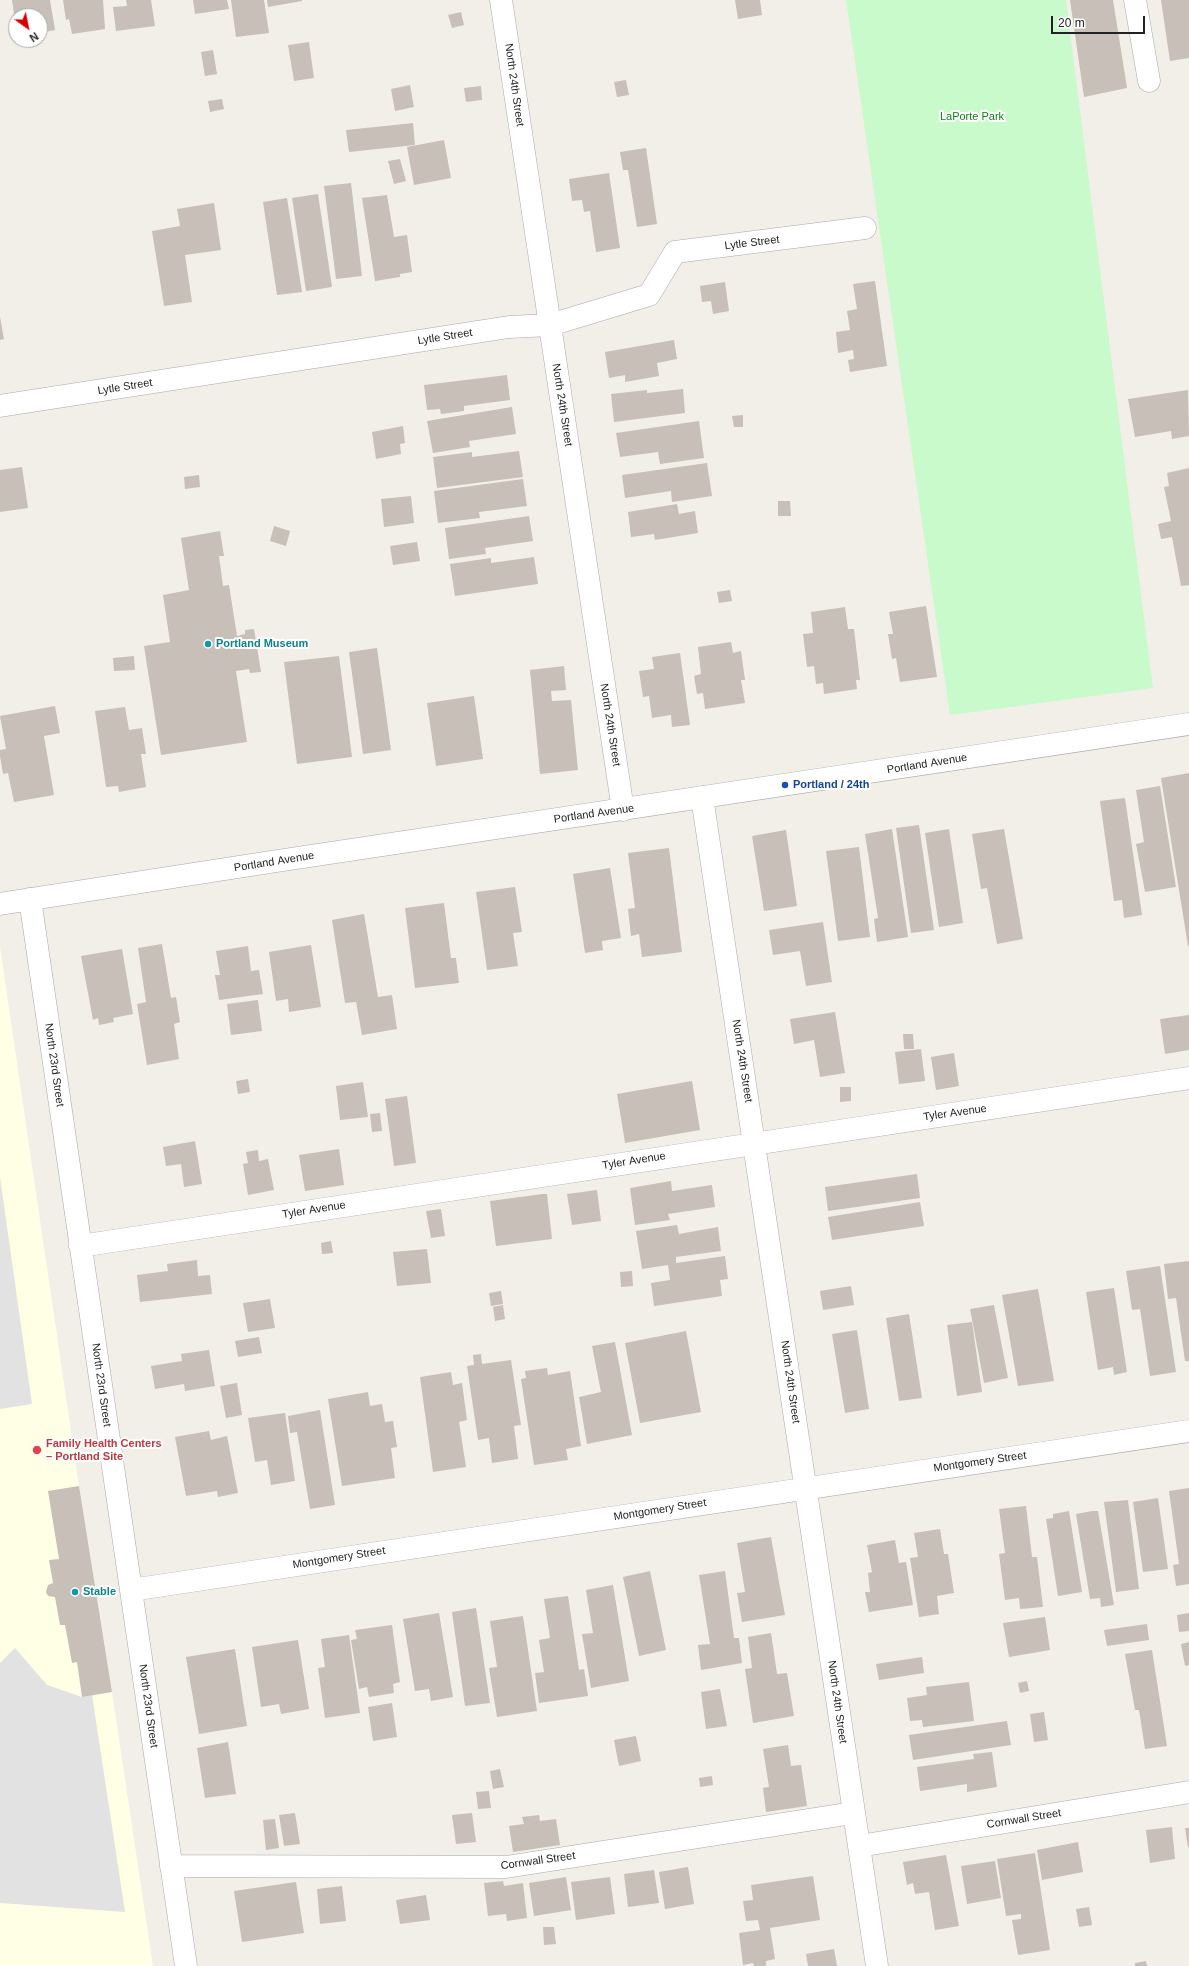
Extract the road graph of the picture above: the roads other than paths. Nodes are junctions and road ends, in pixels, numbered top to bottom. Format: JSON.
{"nodes":[{"id":1,"x":502,"y":0,"type":"edge"},
{"id":2,"x":1136,"y":0,"type":"edge"},
{"id":3,"x":1149,"y":81,"type":"dead end"},
{"id":4,"x":865,"y":228,"type":"dead end"},
{"id":5,"x":550,"y":325,"type":"junction"},
{"id":6,"x":0,"y":406,"type":"edge"},
{"id":7,"x":1189,"y":724,"type":"edge"},
{"id":8,"x":702,"y":797,"type":"junction"},
{"id":9,"x":623,"y":810,"type":"junction"},
{"id":10,"x":30,"y":899,"type":"junction"},
{"id":11,"x":0,"y":904,"type":"edge"},
{"id":12,"x":1189,"y":1078,"type":"edge"},
{"id":13,"x":754,"y":1142,"type":"junction"},
{"id":14,"x":80,"y":1246,"type":"junction"},
{"id":15,"x":1189,"y":1430,"type":"edge"},
{"id":16,"x":805,"y":1488,"type":"junction"},
{"id":17,"x":131,"y":1590,"type":"junction"},
{"id":18,"x":1189,"y":1792,"type":"edge"},
{"id":19,"x":853,"y":1813,"type":"junction"},
{"id":20,"x":859,"y":1846,"type":"junction"},
{"id":21,"x":171,"y":1866,"type":"junction"},
{"id":22,"x":186,"y":1966,"type":"edge"},
{"id":23,"x":877,"y":1966,"type":"edge"}],
"edges":[{"from":1,"to":5,"type":"street","name":"North 24th Street"},
{"from":2,"to":3,"type":"street"},
{"from":4,"to":5,"type":"street","name":"Lytle Street"},
{"from":5,"to":6,"type":"street","name":"Lytle Street"},
{"from":5,"to":9,"type":"street","name":"North 24th Street"},
{"from":7,"to":8,"type":"street","name":"Portland Avenue"},
{"from":8,"to":9,"type":"street","name":"Portland Avenue"},
{"from":8,"to":13,"type":"street","name":"North 24th Street"},
{"from":9,"to":10,"type":"street","name":"Portland Avenue"},
{"from":10,"to":11,"type":"street","name":"Portland Avenue"},
{"from":10,"to":14,"type":"street","name":"North 23rd Street"},
{"from":12,"to":13,"type":"street","name":"Tyler Avenue"},
{"from":13,"to":14,"type":"street","name":"Tyler Avenue"},
{"from":13,"to":16,"type":"street","name":"North 24th Street"},
{"from":14,"to":17,"type":"street","name":"North 23rd Street"},
{"from":15,"to":16,"type":"street","name":"Montgomery Street"},
{"from":16,"to":17,"type":"street","name":"Montgomery Street"},
{"from":16,"to":19,"type":"street","name":"North 24th Street"},
{"from":17,"to":21,"type":"street","name":"North 23rd Street"},
{"from":18,"to":20,"type":"street","name":"Cornwall Street"},
{"from":19,"to":20,"type":"street","name":"North 24th Street"},
{"from":19,"to":21,"type":"street","name":"Cornwall Street"},
{"from":20,"to":23,"type":"street","name":"North 24th Street"},
{"from":21,"to":22,"type":"street","name":"North 23rd Street"}]}
